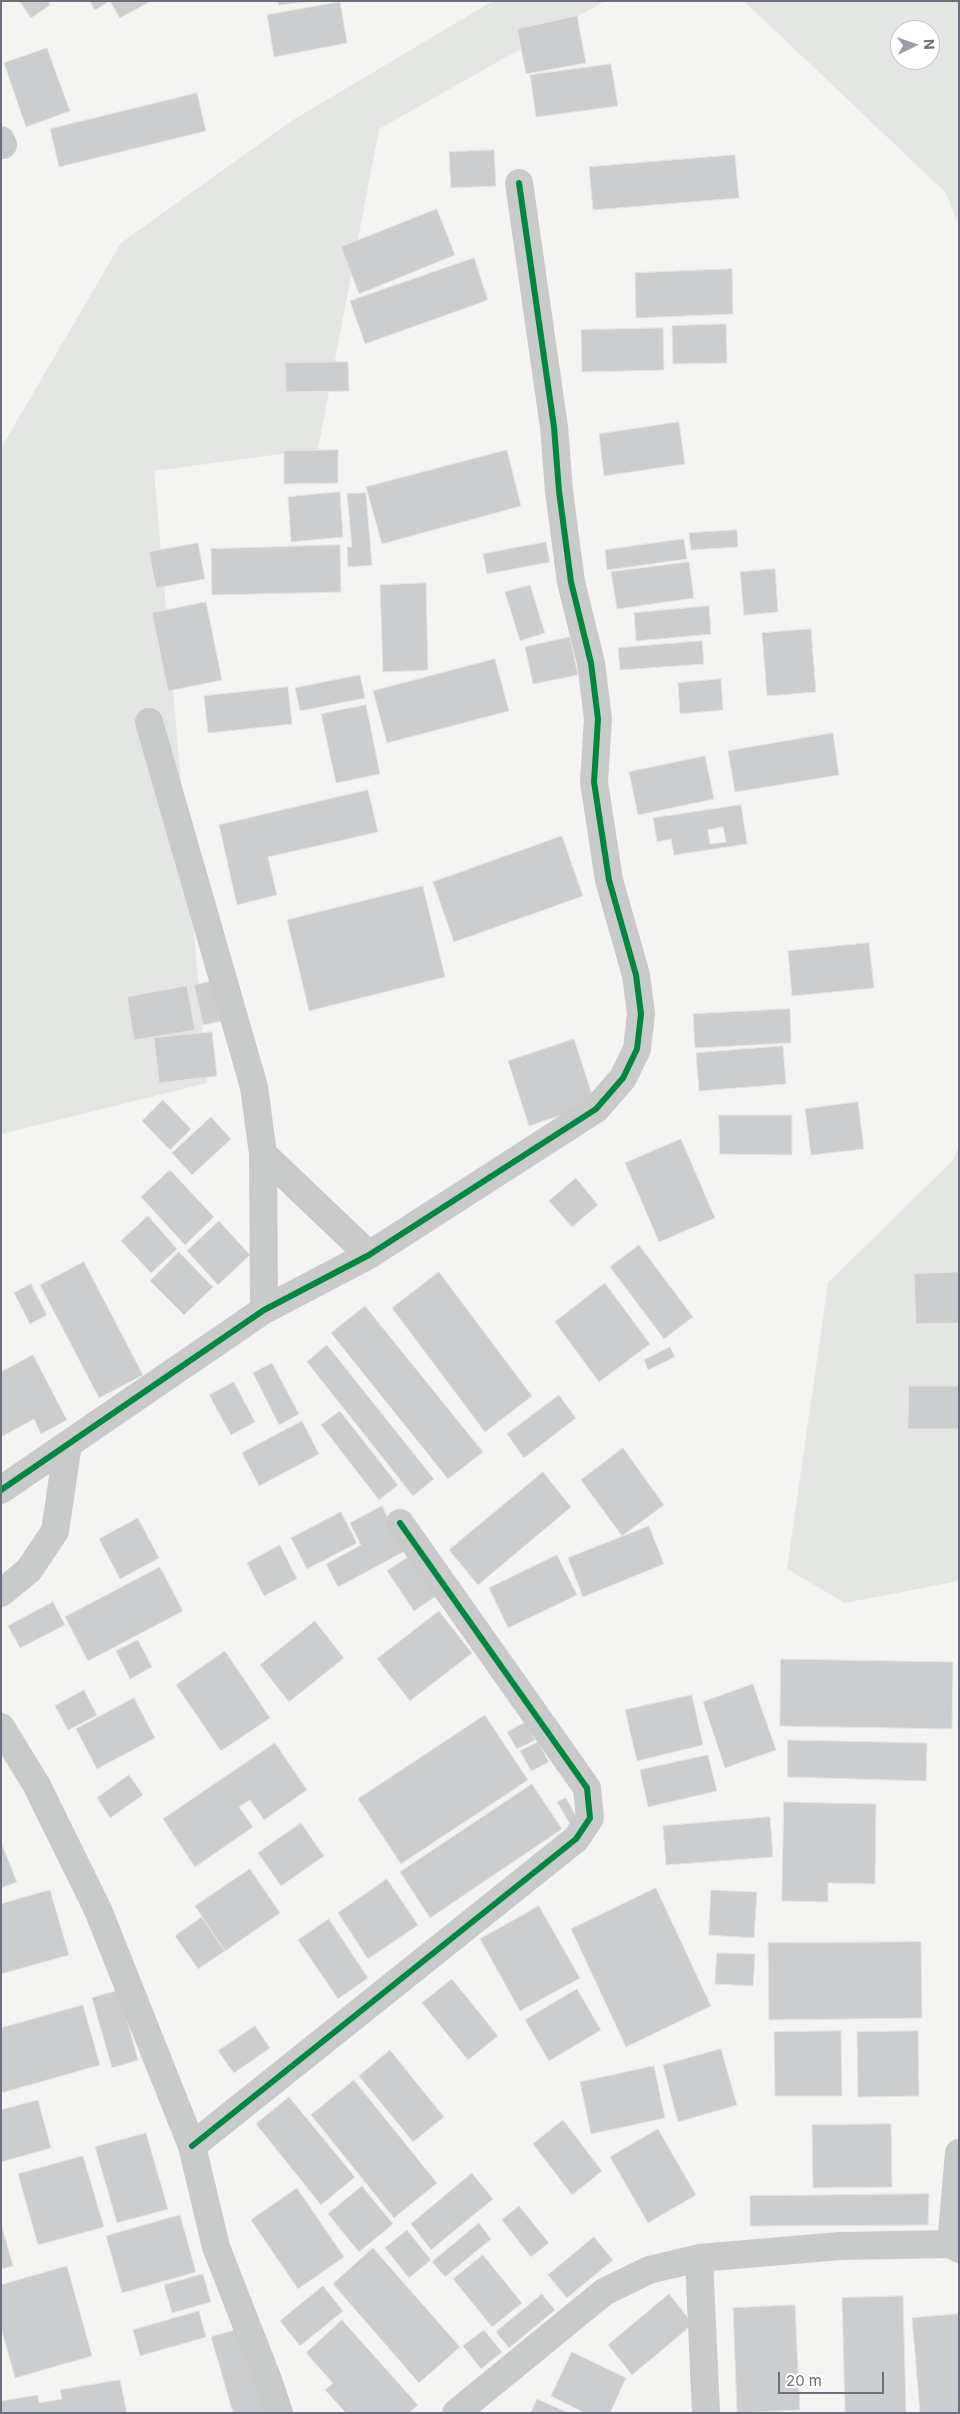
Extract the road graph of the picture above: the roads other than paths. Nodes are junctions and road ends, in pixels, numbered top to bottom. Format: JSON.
{"nodes":[{"id":1,"x":519,"y":183,"type":"dead end"},
{"id":2,"x":149,"y":722,"type":"dead end"},
{"id":3,"x":263,"y":1154,"type":"junction"},
{"id":4,"x":368,"y":1255,"type":"junction"},
{"id":5,"x":264,"y":1310,"type":"junction"},
{"id":6,"x":68,"y":1444,"type":"junction"},
{"id":7,"x":1,"y":1490,"type":"edge"},
{"id":8,"x":400,"y":1523,"type":"dead end"},
{"id":9,"x":1,"y":1592,"type":"edge"},
{"id":10,"x":1,"y":1727,"type":"edge"},
{"id":11,"x":192,"y":2146,"type":"junction"},
{"id":12,"x":959,"y":2153,"type":"edge"},
{"id":13,"x":955,"y":2246,"type":"edge"},
{"id":14,"x":699,"y":2258,"type":"junction"},
{"id":15,"x":279,"y":2413,"type":"edge"},
{"id":16,"x":456,"y":2413,"type":"edge"},
{"id":17,"x":706,"y":2413,"type":"edge"}],
"edges":[{"from":1,"to":4,"type":"street"},
{"from":2,"to":3,"type":"street"},
{"from":3,"to":4,"type":"street"},
{"from":3,"to":5,"type":"street"},
{"from":4,"to":5,"type":"street"},
{"from":5,"to":6,"type":"street"},
{"from":6,"to":7,"type":"street"},
{"from":6,"to":9,"type":"street"},
{"from":8,"to":11,"type":"street"},
{"from":10,"to":11,"type":"street"},
{"from":11,"to":15,"type":"street"},
{"from":12,"to":13,"type":"street"},
{"from":13,"to":14,"type":"street"},
{"from":14,"to":16,"type":"street"},
{"from":14,"to":17,"type":"street"}]}
